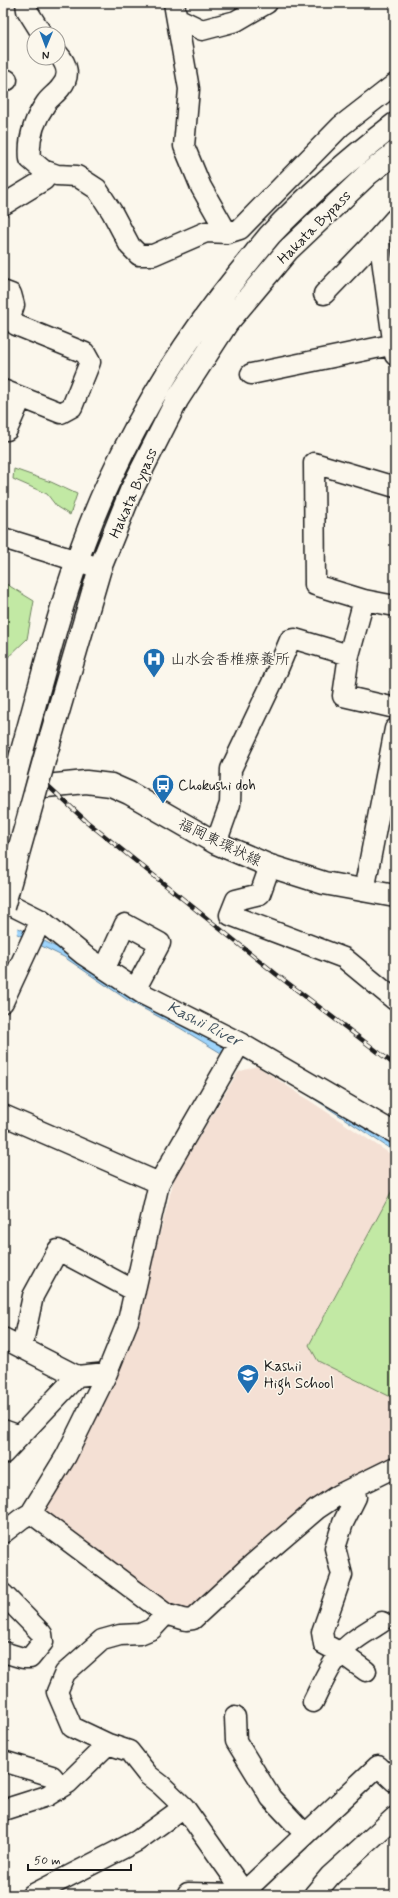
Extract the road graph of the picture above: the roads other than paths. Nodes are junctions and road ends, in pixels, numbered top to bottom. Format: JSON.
{"nodes":[{"id":1,"x":26,"y":3,"type":"edge"},
{"id":2,"x":267,"y":3,"type":"edge"},
{"id":3,"x":179,"y":8,"type":"edge"},
{"id":4,"x":37,"y":26,"type":"edge"},
{"id":5,"x":66,"y":65,"type":"edge"},
{"id":6,"x":395,"y":84,"type":"edge"},
{"id":7,"x":395,"y":124,"type":"edge"},
{"id":8,"x":395,"y":153,"type":"edge"},
{"id":9,"x":49,"y":172,"type":"junction"},
{"id":10,"x":3,"y":205,"type":"edge"},
{"id":11,"x":395,"y":219,"type":"edge"},
{"id":12,"x":227,"y":233,"type":"junction"},
{"id":13,"x":379,"y":237,"type":"junction"},
{"id":14,"x":3,"y":291,"type":"edge"},
{"id":15,"x":324,"y":294,"type":"dead end"},
{"id":16,"x":394,"y":348,"type":"edge"},
{"id":17,"x":251,"y":374,"type":"dead end"},
{"id":18,"x":3,"y":390,"type":"edge"},
{"id":19,"x":21,"y":398,"type":"junction"},
{"id":20,"x":7,"y":430,"type":"dead end"},
{"id":21,"x":395,"y":487,"type":"edge"},
{"id":22,"x":3,"y":538,"type":"edge"},
{"id":23,"x":77,"y":561,"type":"junction"},
{"id":24,"x":100,"y":568,"type":"junction"},
{"id":25,"x":364,"y":600,"type":"junction"},
{"id":26,"x":395,"y":606,"type":"edge"},
{"id":27,"x":349,"y":655,"type":"junction"},
{"id":28,"x":395,"y":708,"type":"edge"},
{"id":29,"x":395,"y":729,"type":"edge"},
{"id":30,"x":3,"y":778,"type":"edge"},
{"id":31,"x":3,"y":820,"type":"edge"},
{"id":32,"x":216,"y":843,"type":"junction"},
{"id":33,"x":270,"y":866,"type":"junction"},
{"id":34,"x":364,"y":891,"type":"junction"},
{"id":35,"x":395,"y":896,"type":"edge"},
{"id":36,"x":3,"y":901,"type":"edge"},
{"id":37,"x":3,"y":907,"type":"edge"},
{"id":38,"x":41,"y":920,"type":"junction"},
{"id":39,"x":105,"y":968,"type":"junction"},
{"id":40,"x":136,"y":988,"type":"junction"},
{"id":41,"x":395,"y":1000,"type":"edge"},
{"id":42,"x":3,"y":1002,"type":"edge"},
{"id":43,"x":240,"y":1043,"type":"junction"},
{"id":44,"x":3,"y":1115,"type":"edge"},
{"id":45,"x":395,"y":1133,"type":"edge"},
{"id":46,"x":159,"y":1183,"type":"junction"},
{"id":47,"x":135,"y":1290,"type":"junction"},
{"id":48,"x":3,"y":1338,"type":"edge"},
{"id":49,"x":22,"y":1347,"type":"junction"},
{"id":50,"x":107,"y":1373,"type":"junction"},
{"id":51,"x":77,"y":1376,"type":"junction"},
{"id":52,"x":12,"y":1433,"type":"edge"},
{"id":53,"x":3,"y":1454,"type":"edge"},
{"id":54,"x":395,"y":1468,"type":"edge"},
{"id":55,"x":354,"y":1487,"type":"junction"},
{"id":56,"x":32,"y":1513,"type":"junction"},
{"id":57,"x":3,"y":1533,"type":"edge"},
{"id":58,"x":3,"y":1594,"type":"edge"},
{"id":59,"x":166,"y":1614,"type":"junction"},
{"id":60,"x":382,"y":1622,"type":"dead end"},
{"id":61,"x":3,"y":1652,"type":"edge"},
{"id":62,"x":341,"y":1653,"type":"junction"},
{"id":63,"x":366,"y":1671,"type":"dead end"},
{"id":64,"x":313,"y":1702,"type":"dead end"},
{"id":65,"x":235,"y":1717,"type":"dead end"},
{"id":66,"x":108,"y":1744,"type":"junction"},
{"id":67,"x":3,"y":1761,"type":"edge"},
{"id":68,"x":395,"y":1782,"type":"edge"},
{"id":69,"x":61,"y":1787,"type":"junction"},
{"id":70,"x":184,"y":1807,"type":"junction"},
{"id":71,"x":3,"y":1810,"type":"edge"},
{"id":72,"x":395,"y":1817,"type":"edge"},
{"id":73,"x":305,"y":1834,"type":"junction"},
{"id":74,"x":250,"y":1892,"type":"edge"},
{"id":75,"x":188,"y":1893,"type":"dead end"},
{"id":76,"x":32,"y":1895,"type":"edge"},
{"id":77,"x":314,"y":1895,"type":"edge"}],
"edges":[{"from":1,"to":4,"type":"street"},
{"from":2,"to":3,"type":"street"},
{"from":3,"to":12,"type":"street"},
{"from":5,"to":9,"type":"street"},
{"from":6,"to":12,"type":"street"},
{"from":7,"to":23,"type":"main road","name":"Hakata Bypass"},
{"from":8,"to":24,"type":"main road","name":"Hakata Bypass"},
{"from":9,"to":10,"type":"street"},
{"from":9,"to":12,"type":"street"},
{"from":11,"to":13,"type":"street"},
{"from":13,"to":15,"type":"street"},
{"from":13,"to":16,"type":"street"},
{"from":14,"to":19,"type":"street"},
{"from":16,"to":17,"type":"street"},
{"from":18,"to":19,"type":"street"},
{"from":19,"to":20,"type":"street"},
{"from":21,"to":25,"type":"street"},
{"from":22,"to":23,"type":"street"},
{"from":23,"to":24,"type":"street"},
{"from":23,"to":31,"type":"main road","name":"Hakata Bypass","bridge":true},
{"from":24,"to":37,"type":"main road","name":"Hakata Bypass","bridge":true},
{"from":25,"to":26,"type":"street"},
{"from":25,"to":27,"type":"street"},
{"from":27,"to":28,"type":"street"},
{"from":27,"to":32,"type":"street"},
{"from":29,"to":34,"type":"street"},
{"from":30,"to":32,"type":"main road","name":"福岡東環状線"},
{"from":32,"to":33,"type":"main road","name":"福岡東環状線"},
{"from":33,"to":34,"type":"main road","name":"福岡東環状線"},
{"from":33,"to":41,"type":"street"},
{"from":34,"to":35,"type":"main road","name":"福岡東環状線"},
{"from":36,"to":38,"type":"street"},
{"from":38,"to":39,"type":"street"},
{"from":38,"to":42,"type":"street"},
{"from":39,"to":40,"type":"street"},
{"from":39,"to":40,"type":"street"},
{"from":40,"to":43,"type":"street"},
{"from":43,"to":45,"type":"street"},
{"from":43,"to":46,"type":"street"},
{"from":44,"to":46,"type":"street"},
{"from":46,"to":47,"type":"street"},
{"from":47,"to":49,"type":"street"},
{"from":47,"to":50,"type":"street"},
{"from":48,"to":49,"type":"street"},
{"from":49,"to":51,"type":"street"},
{"from":50,"to":51,"type":"street"},
{"from":50,"to":56,"type":"street"},
{"from":51,"to":52,"type":"street"},
{"from":52,"to":53,"type":"street"},
{"from":54,"to":55,"type":"street"},
{"from":55,"to":59,"type":"street"},
{"from":55,"to":62,"type":"street"},
{"from":56,"to":57,"type":"street"},
{"from":56,"to":59,"type":"street"},
{"from":58,"to":61,"type":"street"},
{"from":59,"to":66,"type":"street"},
{"from":60,"to":62,"type":"street"},
{"from":62,"to":63,"type":"street"},
{"from":62,"to":64,"type":"street"},
{"from":65,"to":73,"type":"street"},
{"from":66,"to":69,"type":"street"},
{"from":66,"to":70,"type":"street"},
{"from":67,"to":69,"type":"street"},
{"from":68,"to":73,"type":"street"},
{"from":69,"to":71,"type":"street"},
{"from":70,"to":74,"type":"street"},
{"from":70,"to":76,"type":"street"},
{"from":72,"to":77,"type":"street"},
{"from":73,"to":74,"type":"street"},
{"from":74,"to":75,"type":"street"}]}
